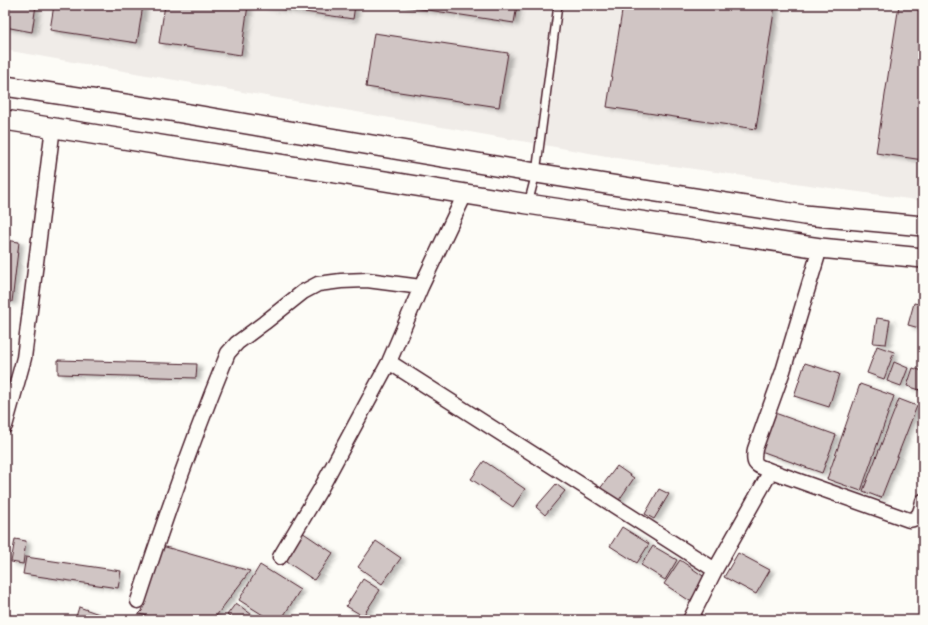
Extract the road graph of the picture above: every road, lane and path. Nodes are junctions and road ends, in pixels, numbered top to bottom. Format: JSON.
{"nodes":[{"id":1,"x":558,"y":5,"type":"edge"},
{"id":2,"x":5,"y":86,"type":"edge"},
{"id":3,"x":5,"y":120,"type":"edge"},
{"id":4,"x":53,"y":127,"type":"junction"},
{"id":5,"x":536,"y":173,"type":"junction"},
{"id":6,"x":465,"y":194,"type":"junction"},
{"id":7,"x":528,"y":204,"type":"junction"},
{"id":8,"x":804,"y":215,"type":"junction"},
{"id":9,"x":923,"y":226,"type":"edge"},
{"id":10,"x":799,"y":244,"type":"junction"},
{"id":11,"x":820,"y":248,"type":"junction"},
{"id":12,"x":923,"y":258,"type":"edge"},
{"id":13,"x":421,"y":287,"type":"junction"},
{"id":14,"x":389,"y":362,"type":"junction"},
{"id":15,"x":5,"y":426,"type":"edge"},
{"id":16,"x":771,"y":471,"type":"junction"},
{"id":17,"x":923,"y":501,"type":"edge"},
{"id":18,"x":280,"y":557,"type":"dead end"},
{"id":19,"x":715,"y":570,"type":"junction"},
{"id":20,"x":138,"y":601,"type":"dead end"},
{"id":21,"x":690,"y":620,"type":"edge"}],
"edges":[{"from":1,"to":5,"type":"lane"},
{"from":2,"to":5,"type":"street"},
{"from":3,"to":4,"type":"street"},
{"from":4,"to":6,"type":"street"},
{"from":4,"to":15,"type":"street"},
{"from":5,"to":7,"type":"lane"},
{"from":5,"to":8,"type":"street"},
{"from":6,"to":7,"type":"street"},
{"from":6,"to":13,"type":"street"},
{"from":7,"to":10,"type":"street"},
{"from":8,"to":9,"type":"street"},
{"from":8,"to":10,"type":"street"},
{"from":10,"to":11,"type":"street"},
{"from":11,"to":12,"type":"street"},
{"from":11,"to":16,"type":"street"},
{"from":13,"to":14,"type":"street"},
{"from":13,"to":20,"type":"street"},
{"from":14,"to":18,"type":"street"},
{"from":14,"to":19,"type":"street"},
{"from":16,"to":17,"type":"street"},
{"from":16,"to":19,"type":"street"},
{"from":19,"to":21,"type":"street"}]}
